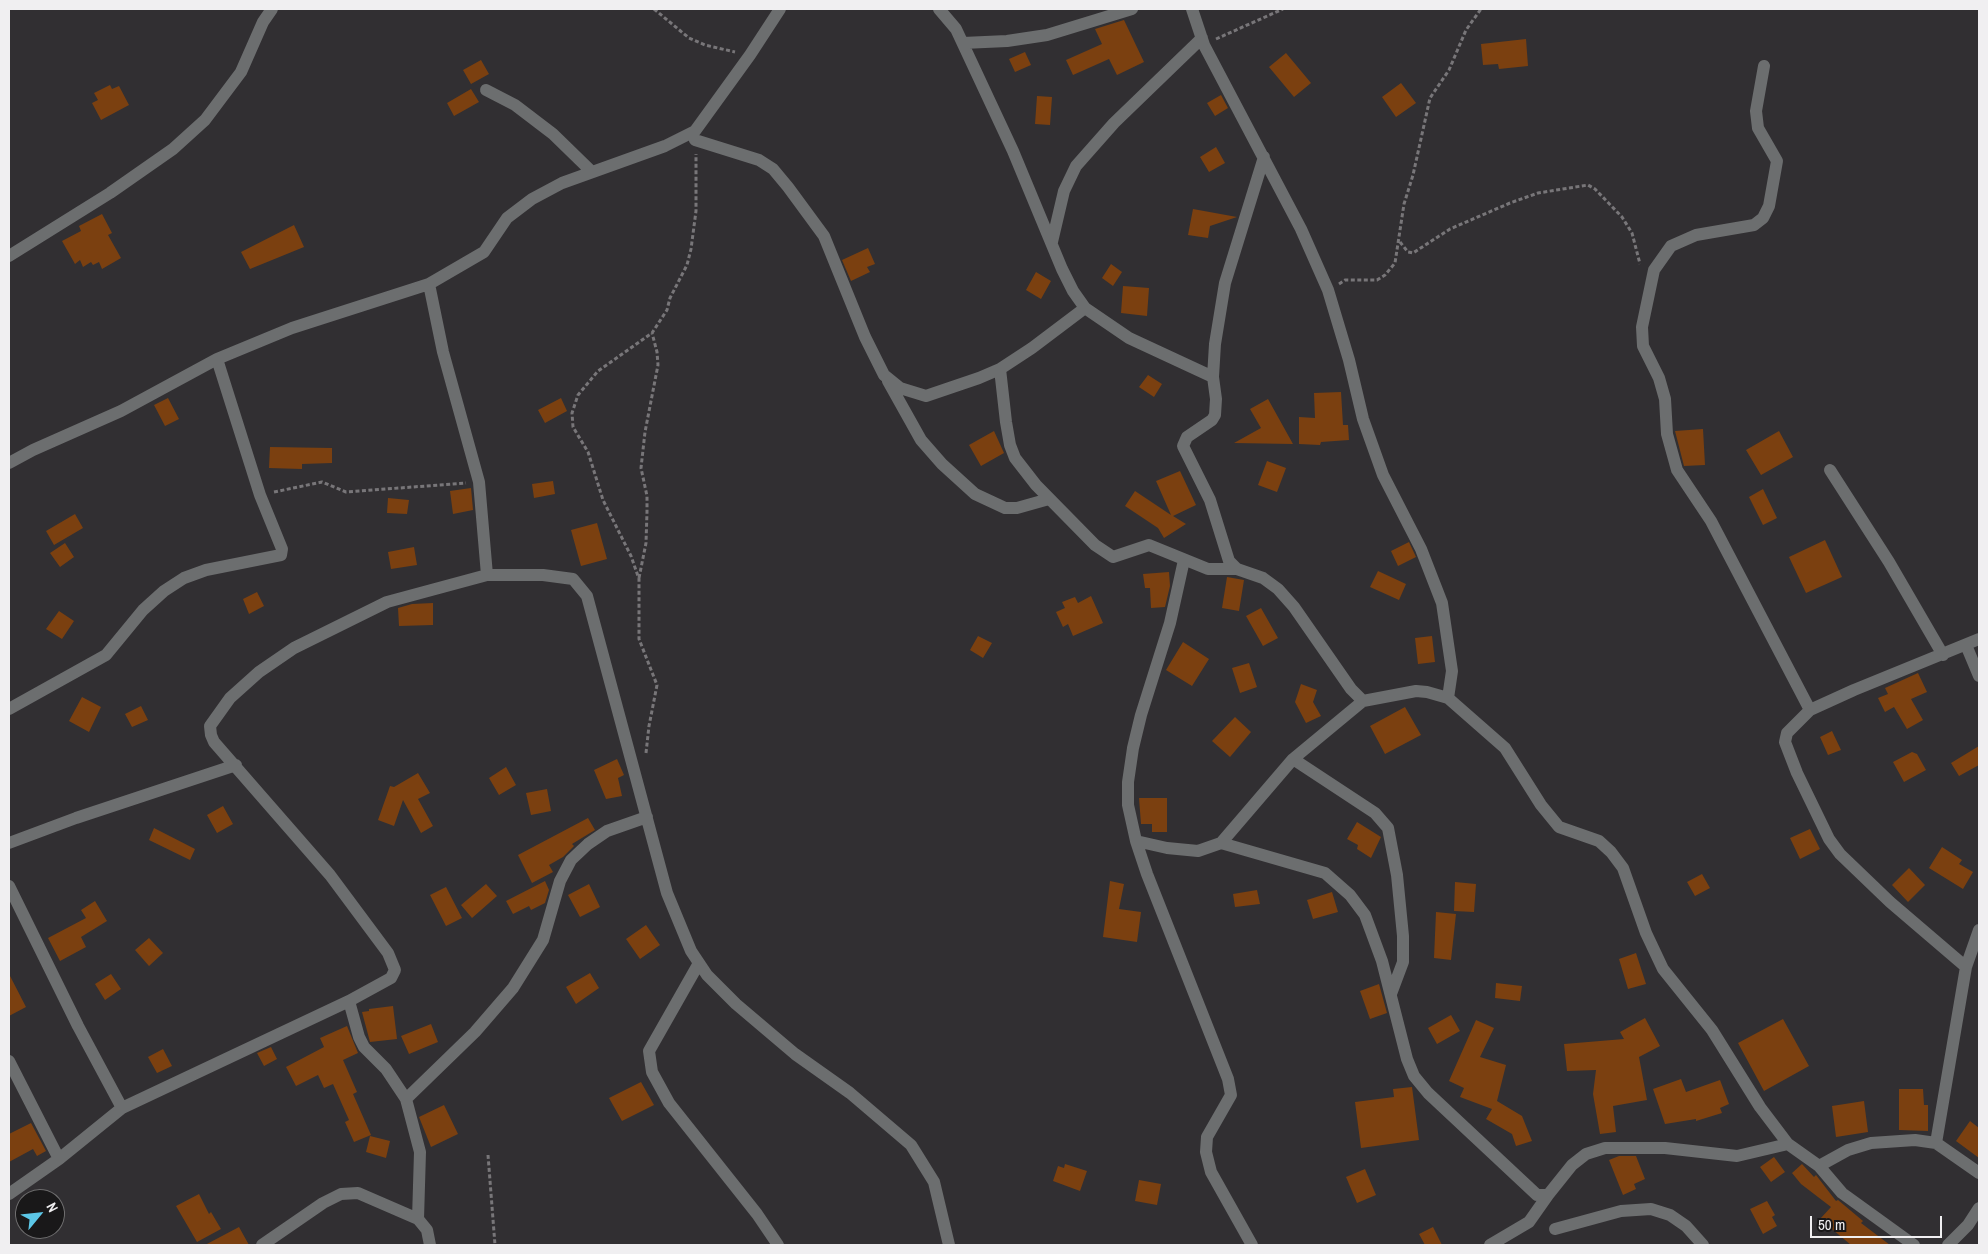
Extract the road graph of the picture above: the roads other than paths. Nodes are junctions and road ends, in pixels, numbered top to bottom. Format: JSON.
{"nodes":[{"id":1,"x":272,"y":9,"type":"edge"},
{"id":2,"x":780,"y":9,"type":"edge"},
{"id":3,"x":939,"y":9,"type":"edge"},
{"id":4,"x":1132,"y":9,"type":"edge"},
{"id":5,"x":1192,"y":9,"type":"edge"},
{"id":6,"x":1203,"y":42,"type":"junction"},
{"id":7,"x":963,"y":44,"type":"junction"},
{"id":8,"x":1764,"y":66,"type":"dead end"},
{"id":9,"x":486,"y":90,"type":"dead end"},
{"id":10,"x":695,"y":140,"type":"road end"},
{"id":11,"x":1264,"y":157,"type":"junction"},
{"id":12,"x":592,"y":172,"type":"junction"},
{"id":13,"x":1052,"y":242,"type":"junction"},
{"id":14,"x":9,"y":256,"type":"edge"},
{"id":15,"x":429,"y":284,"type":"junction"},
{"id":16,"x":1085,"y":308,"type":"junction"},
{"id":17,"x":217,"y":360,"type":"junction"},
{"id":18,"x":1000,"y":369,"type":"junction"},
{"id":19,"x":884,"y":375,"type":"junction"},
{"id":20,"x":1213,"y":377,"type":"junction"},
{"id":21,"x":9,"y":463,"type":"edge"},
{"id":22,"x":1830,"y":470,"type":"dead end"},
{"id":23,"x":1050,"y":499,"type":"junction"},
{"id":24,"x":1184,"y":560,"type":"junction"},
{"id":25,"x":1237,"y":569,"type":"junction"},
{"id":26,"x":487,"y":575,"type":"junction"},
{"id":27,"x":1979,"y":639,"type":"edge"},
{"id":28,"x":1966,"y":645,"type":"junction"},
{"id":29,"x":1943,"y":655,"type":"junction"},
{"id":30,"x":1979,"y":676,"type":"edge"},
{"id":31,"x":1448,"y":698,"type":"junction"},
{"id":32,"x":1363,"y":701,"type":"junction"},
{"id":33,"x":9,"y":709,"type":"edge"},
{"id":34,"x":1810,"y":710,"type":"junction"},
{"id":35,"x":1294,"y":760,"type":"junction"},
{"id":36,"x":236,"y":765,"type":"junction"},
{"id":37,"x":647,"y":817,"type":"junction"},
{"id":38,"x":1136,"y":841,"type":"junction"},
{"id":39,"x":9,"y":843,"type":"edge"},
{"id":40,"x":1221,"y":843,"type":"junction"},
{"id":41,"x":9,"y":886,"type":"edge"},
{"id":42,"x":1979,"y":930,"type":"edge"},
{"id":43,"x":699,"y":962,"type":"junction"},
{"id":44,"x":1966,"y":967,"type":"junction"},
{"id":45,"x":1391,"y":994,"type":"junction"},
{"id":46,"x":348,"y":1001,"type":"junction"},
{"id":47,"x":9,"y":1061,"type":"edge"},
{"id":48,"x":406,"y":1099,"type":"junction"},
{"id":49,"x":122,"y":1108,"type":"junction"},
{"id":50,"x":1936,"y":1143,"type":"junction"},
{"id":51,"x":1788,"y":1144,"type":"junction"},
{"id":52,"x":59,"y":1159,"type":"junction"},
{"id":53,"x":1819,"y":1166,"type":"junction"},
{"id":54,"x":1979,"y":1173,"type":"edge"},
{"id":55,"x":9,"y":1194,"type":"edge"},
{"id":56,"x":1548,"y":1196,"type":"junction"},
{"id":57,"x":1979,"y":1208,"type":"edge"},
{"id":58,"x":418,"y":1219,"type":"junction"},
{"id":59,"x":1555,"y":1229,"type":"dead end"},
{"id":60,"x":262,"y":1245,"type":"edge"},
{"id":61,"x":430,"y":1245,"type":"edge"},
{"id":62,"x":778,"y":1245,"type":"edge"},
{"id":63,"x":949,"y":1245,"type":"edge"},
{"id":64,"x":1252,"y":1245,"type":"edge"},
{"id":65,"x":1490,"y":1245,"type":"edge"},
{"id":66,"x":1703,"y":1245,"type":"edge"},
{"id":67,"x":1914,"y":1245,"type":"edge"},
{"id":68,"x":1948,"y":1245,"type":"edge"}],
"edges":[{"from":1,"to":14,"type":"street"},
{"from":2,"to":12,"type":"street"},
{"from":3,"to":7,"type":"street"},
{"from":4,"to":7,"type":"street"},
{"from":5,"to":6,"type":"street"},
{"from":6,"to":11,"type":"street"},
{"from":6,"to":13,"type":"street"},
{"from":7,"to":13,"type":"street"},
{"from":8,"to":34,"type":"street"},
{"from":9,"to":12,"type":"street"},
{"from":10,"to":19,"type":"street"},
{"from":11,"to":20,"type":"street"},
{"from":11,"to":31,"type":"street"},
{"from":12,"to":15,"type":"street"},
{"from":13,"to":16,"type":"street"},
{"from":15,"to":17,"type":"street"},
{"from":15,"to":26,"type":"street"},
{"from":16,"to":18,"type":"street"},
{"from":16,"to":20,"type":"street"},
{"from":17,"to":21,"type":"street"},
{"from":17,"to":33,"type":"street"},
{"from":18,"to":19,"type":"street"},
{"from":18,"to":23,"type":"street"},
{"from":19,"to":23,"type":"street"},
{"from":20,"to":25,"type":"street"},
{"from":22,"to":29,"type":"street"},
{"from":23,"to":24,"type":"street"},
{"from":24,"to":25,"type":"street"},
{"from":24,"to":38,"type":"street"},
{"from":25,"to":32,"type":"street"},
{"from":26,"to":36,"type":"street"},
{"from":26,"to":37,"type":"street"},
{"from":27,"to":28,"type":"street"},
{"from":28,"to":29,"type":"street"},
{"from":28,"to":30,"type":"street"},
{"from":29,"to":34,"type":"street"},
{"from":31,"to":32,"type":"street"},
{"from":31,"to":51,"type":"street"},
{"from":32,"to":35,"type":"street"},
{"from":34,"to":44,"type":"street"},
{"from":35,"to":40,"type":"street"},
{"from":35,"to":45,"type":"street"},
{"from":36,"to":39,"type":"street"},
{"from":36,"to":46,"type":"street"},
{"from":37,"to":43,"type":"street"},
{"from":37,"to":48,"type":"street"},
{"from":38,"to":40,"type":"street"},
{"from":38,"to":64,"type":"street"},
{"from":40,"to":45,"type":"street"},
{"from":41,"to":49,"type":"street"},
{"from":42,"to":44,"type":"street"},
{"from":43,"to":62,"type":"street"},
{"from":43,"to":63,"type":"street"},
{"from":44,"to":50,"type":"street"},
{"from":45,"to":56,"type":"street"},
{"from":46,"to":48,"type":"street"},
{"from":46,"to":49,"type":"street"},
{"from":47,"to":52,"type":"street"},
{"from":48,"to":58,"type":"street"},
{"from":49,"to":52,"type":"street"},
{"from":50,"to":53,"type":"street"},
{"from":50,"to":54,"type":"street"},
{"from":51,"to":53,"type":"street"},
{"from":51,"to":56,"type":"street"},
{"from":52,"to":55,"type":"street"},
{"from":53,"to":67,"type":"street"},
{"from":56,"to":65,"type":"street"},
{"from":57,"to":68,"type":"street"},
{"from":58,"to":60,"type":"street"},
{"from":58,"to":61,"type":"street"},
{"from":59,"to":66,"type":"street"}]}
